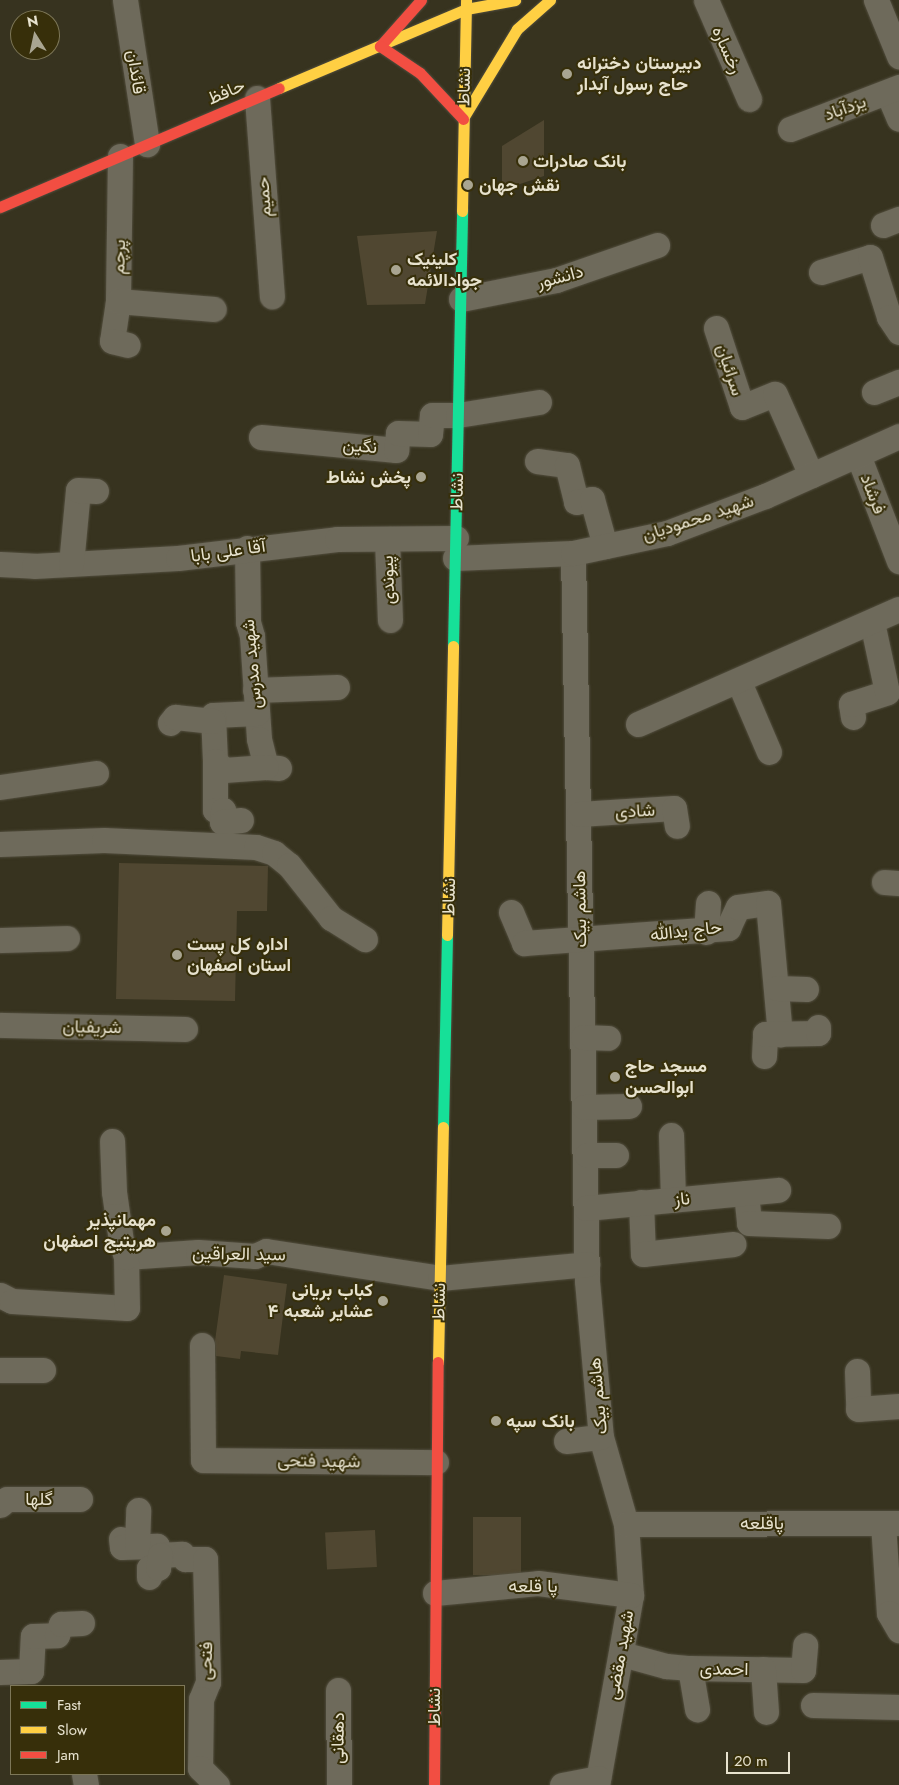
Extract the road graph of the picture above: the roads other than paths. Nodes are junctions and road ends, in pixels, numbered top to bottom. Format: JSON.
{"nodes":[{"id":1,"x":125,"y":0,"type":"edge"},
{"id":2,"x":421,"y":0,"type":"edge"},
{"id":3,"x":478,"y":0,"type":"edge"},
{"id":4,"x":515,"y":0,"type":"edge"},
{"id":5,"x":550,"y":0,"type":"edge"},
{"id":6,"x":706,"y":0,"type":"edge"},
{"id":7,"x":876,"y":0,"type":"edge"},
{"id":8,"x":466,"y":4,"type":"edge"},
{"id":9,"x":380,"y":46,"type":"junction"},
{"id":10,"x":899,"y":56,"type":"edge"},
{"id":11,"x":894,"y":90,"type":"edge"},
{"id":12,"x":257,"y":98,"type":"junction"},
{"id":13,"x":749,"y":99,"type":"dead end"},
{"id":14,"x":463,"y":119,"type":"junction"},
{"id":15,"x":899,"y":119,"type":"edge"},
{"id":16,"x":790,"y":129,"type":"dead end"},
{"id":17,"x":147,"y":144,"type":"junction"},
{"id":18,"x":120,"y":156,"type":"junction"},
{"id":19,"x":0,"y":207,"type":"edge"},
{"id":20,"x":657,"y":245,"type":"dead end"},
{"id":21,"x":821,"y":272,"type":"dead end"},
{"id":22,"x":272,"y":296,"type":"dead end"},
{"id":23,"x":460,"y":299,"type":"junction"},
{"id":24,"x":118,"y":301,"type":"junction"},
{"id":25,"x":892,"y":301,"type":"edge"},
{"id":26,"x":214,"y":309,"type":"dead end"},
{"id":27,"x":716,"y":328,"type":"dead end"},
{"id":28,"x":899,"y":332,"type":"edge"},
{"id":29,"x":128,"y":345,"type":"dead end"},
{"id":30,"x":899,"y":382,"type":"edge"},
{"id":31,"x":874,"y":392,"type":"dead end"},
{"id":32,"x":539,"y":402,"type":"dead end"},
{"id":33,"x":458,"y":415,"type":"junction"},
{"id":34,"x":899,"y":436,"type":"edge"},
{"id":35,"x":261,"y":437,"type":"dead end"},
{"id":36,"x":858,"y":454,"type":"junction"},
{"id":37,"x":537,"y":460,"type":"dead end"},
{"id":38,"x":811,"y":475,"type":"junction"},
{"id":39,"x":96,"y":491,"type":"dead end"},
{"id":40,"x":386,"y":539,"type":"junction"},
{"id":41,"x":605,"y":546,"type":"junction"},
{"id":42,"x":247,"y":548,"type":"junction"},
{"id":43,"x":456,"y":548,"type":"junction"},
{"id":44,"x":897,"y":548,"type":"edge"},
{"id":45,"x":573,"y":553,"type":"junction"},
{"id":46,"x":0,"y":564,"type":"edge"},
{"id":47,"x":71,"y":564,"type":"junction"},
{"id":48,"x":899,"y":610,"type":"edge"},
{"id":49,"x":390,"y":620,"type":"dead end"},
{"id":50,"x":872,"y":622,"type":"junction"},
{"id":51,"x":739,"y":682,"type":"junction"},
{"id":52,"x":337,"y":687,"type":"dead end"},
{"id":53,"x":256,"y":702,"type":"junction"},
{"id":54,"x":853,"y":717,"type":"dead end"},
{"id":55,"x":213,"y":722,"type":"junction"},
{"id":56,"x":170,"y":723,"type":"dead end"},
{"id":57,"x":638,"y":724,"type":"dead end"},
{"id":58,"x":769,"y":752,"type":"dead end"},
{"id":59,"x":209,"y":766,"type":"junction"},
{"id":60,"x":96,"y":773,"type":"dead end"},
{"id":61,"x":0,"y":788,"type":"edge"},
{"id":62,"x":579,"y":814,"type":"junction"},
{"id":63,"x":241,"y":820,"type":"dead end"},
{"id":64,"x":677,"y":826,"type":"dead end"},
{"id":65,"x":0,"y":844,"type":"edge"},
{"id":66,"x":708,"y":903,"type":"dead end"},
{"id":67,"x":511,"y":912,"type":"dead end"},
{"id":68,"x":706,"y":932,"type":"junction"},
{"id":69,"x":67,"y":938,"type":"dead end"},
{"id":70,"x":581,"y":939,"type":"junction"},
{"id":71,"x":0,"y":940,"type":"edge"},
{"id":72,"x":365,"y":940,"type":"dead end"},
{"id":73,"x":777,"y":988,"type":"junction"},
{"id":74,"x":806,"y":988,"type":"dead end"},
{"id":75,"x":0,"y":1025,"type":"edge"},
{"id":76,"x":818,"y":1027,"type":"dead end"},
{"id":77,"x":185,"y":1029,"type":"dead end"},
{"id":78,"x":780,"y":1034,"type":"junction"},
{"id":79,"x":583,"y":1036,"type":"junction"},
{"id":80,"x":608,"y":1038,"type":"dead end"},
{"id":81,"x":764,"y":1056,"type":"dead end"},
{"id":82,"x":629,"y":1106,"type":"dead end"},
{"id":83,"x":584,"y":1107,"type":"junction"},
{"id":84,"x":671,"y":1136,"type":"dead end"},
{"id":85,"x":112,"y":1141,"type":"dead end"},
{"id":86,"x":587,"y":1155,"type":"junction"},
{"id":87,"x":616,"y":1155,"type":"dead end"},
{"id":88,"x":778,"y":1190,"type":"dead end"},
{"id":89,"x":746,"y":1193,"type":"junction"},
{"id":90,"x":673,"y":1200,"type":"junction"},
{"id":91,"x":641,"y":1202,"type":"junction"},
{"id":92,"x":586,"y":1208,"type":"junction"},
{"id":93,"x":828,"y":1226,"type":"dead end"},
{"id":94,"x":733,"y":1244,"type":"dead end"},
{"id":95,"x":126,"y":1257,"type":"junction"},
{"id":96,"x":586,"y":1264,"type":"junction"},
{"id":97,"x":440,"y":1278,"type":"junction"},
{"id":98,"x":0,"y":1295,"type":"edge"},
{"id":99,"x":202,"y":1345,"type":"dead end"},
{"id":100,"x":0,"y":1370,"type":"edge"},
{"id":101,"x":43,"y":1370,"type":"dead end"},
{"id":102,"x":857,"y":1370,"type":"dead end"},
{"id":103,"x":899,"y":1406,"type":"edge"},
{"id":104,"x":600,"y":1436,"type":"junction"},
{"id":105,"x":566,"y":1441,"type":"dead end"},
{"id":106,"x":436,"y":1462,"type":"junction"},
{"id":107,"x":80,"y":1499,"type":"dead end"},
{"id":108,"x":0,"y":1505,"type":"edge"},
{"id":109,"x":138,"y":1510,"type":"dead end"},
{"id":110,"x":891,"y":1523,"type":"edge"},
{"id":111,"x":626,"y":1524,"type":"junction"},
{"id":112,"x":139,"y":1547,"type":"junction"},
{"id":113,"x":150,"y":1577,"type":"dead end"},
{"id":114,"x":435,"y":1593,"type":"junction"},
{"id":115,"x":631,"y":1595,"type":"junction"},
{"id":116,"x":82,"y":1622,"type":"dead end"},
{"id":117,"x":899,"y":1630,"type":"edge"},
{"id":118,"x":805,"y":1645,"type":"dead end"},
{"id":119,"x":622,"y":1654,"type":"junction"},
{"id":120,"x":690,"y":1668,"type":"junction"},
{"id":121,"x":763,"y":1669,"type":"junction"},
{"id":122,"x":0,"y":1672,"type":"edge"},
{"id":123,"x":338,"y":1690,"type":"dead end"},
{"id":124,"x":813,"y":1705,"type":"dead end"},
{"id":125,"x":899,"y":1707,"type":"edge"},
{"id":126,"x":697,"y":1708,"type":"dead end"},
{"id":127,"x":766,"y":1712,"type":"dead end"},
{"id":128,"x":192,"y":1723,"type":"edge"},
{"id":129,"x":597,"y":1781,"type":"edge"},
{"id":130,"x":217,"y":1785,"type":"edge"},
{"id":131,"x":339,"y":1785,"type":"edge"},
{"id":132,"x":434,"y":1785,"type":"edge"},
{"id":133,"x":562,"y":1785,"type":"edge"}],
"edges":[{"from":1,"to":17,"type":"street","name":"قائدان"},
{"from":2,"to":9,"type":"main road"},
{"from":3,"to":8,"type":"main road"},
{"from":4,"to":8,"type":"main road"},
{"from":5,"to":14,"type":"main road"},
{"from":6,"to":13,"type":"street","name":"رخساره"},
{"from":7,"to":10,"type":"street"},
{"from":8,"to":9,"type":"main road","name":"حافظ"},
{"from":8,"to":14,"type":"main road","name":"نشاط"},
{"from":9,"to":12,"type":"main road","name":"حافظ"},
{"from":9,"to":14,"type":"main road"},
{"from":11,"to":15,"type":"street"},
{"from":11,"to":16,"type":"street","name":"یزدآباد"},
{"from":12,"to":17,"type":"main road","name":"حافظ"},
{"from":12,"to":22,"type":"street","name":"حمیم"},
{"from":14,"to":23,"type":"main road","name":"نشاط"},
{"from":17,"to":18,"type":"main road","name":"حافظ"},
{"from":18,"to":19,"type":"main road","name":"حافظ"},
{"from":18,"to":24,"type":"street","name":"پرچم"},
{"from":20,"to":23,"type":"street","name":"دانشور"},
{"from":21,"to":25,"type":"street"},
{"from":23,"to":33,"type":"main road","name":"نشاط"},
{"from":24,"to":26,"type":"street"},
{"from":24,"to":29,"type":"street","name":"پرچم"},
{"from":25,"to":28,"type":"street"},
{"from":27,"to":38,"type":"street","name":"سرائیان"},
{"from":30,"to":31,"type":"street"},
{"from":32,"to":33,"type":"street"},
{"from":33,"to":35,"type":"street","name":"نگین"},
{"from":33,"to":43,"type":"main road","name":"نشاط"},
{"from":34,"to":36,"type":"street","name":"شهید محمودیان"},
{"from":36,"to":38,"type":"street","name":"شهید محمودیان"},
{"from":36,"to":44,"type":"street","name":"فرشاد"},
{"from":37,"to":41,"type":"street"},
{"from":38,"to":41,"type":"street","name":"شهید محمودیان"},
{"from":39,"to":47,"type":"street"},
{"from":40,"to":42,"type":"street","name":"آقا علی بابا"},
{"from":40,"to":43,"type":"street","name":"آقا علی بابا"},
{"from":40,"to":49,"type":"street","name":"پیوندی"},
{"from":41,"to":45,"type":"street","name":"شهید محمودیان"},
{"from":42,"to":47,"type":"street","name":"آقا علی بابا"},
{"from":42,"to":53,"type":"street","name":"شهید مدرس"},
{"from":43,"to":45,"type":"street","name":"شهید محمودیان"},
{"from":43,"to":97,"type":"main road","name":"نشاط"},
{"from":45,"to":62,"type":"street","name":"هاشم بیک"},
{"from":46,"to":47,"type":"street","name":"آقا علی بابا"},
{"from":48,"to":50,"type":"street"},
{"from":50,"to":51,"type":"street"},
{"from":50,"to":54,"type":"street"},
{"from":51,"to":57,"type":"street"},
{"from":51,"to":58,"type":"street"},
{"from":52,"to":53,"type":"street"},
{"from":53,"to":55,"type":"street"},
{"from":53,"to":59,"type":"street","name":"شهید مدرس"},
{"from":55,"to":56,"type":"street"},
{"from":55,"to":59,"type":"street"},
{"from":59,"to":63,"type":"street"},
{"from":60,"to":61,"type":"street"},
{"from":62,"to":64,"type":"street","name":"شادی"},
{"from":62,"to":70,"type":"street","name":"هاشم بیک"},
{"from":65,"to":72,"type":"street"},
{"from":66,"to":68,"type":"street"},
{"from":67,"to":70,"type":"street","name":"حاج یدالله"},
{"from":68,"to":70,"type":"street","name":"حاج یدالله"},
{"from":68,"to":73,"type":"street","name":"حاج یدالله"},
{"from":69,"to":71,"type":"street"},
{"from":70,"to":79,"type":"street","name":"هاشم بیک"},
{"from":73,"to":74,"type":"street"},
{"from":73,"to":78,"type":"street","name":"حاج یدالله"},
{"from":75,"to":77,"type":"street","name":"شریفیان"},
{"from":76,"to":78,"type":"street"},
{"from":78,"to":81,"type":"street"},
{"from":79,"to":80,"type":"street"},
{"from":79,"to":83,"type":"street","name":"هاشم بیک"},
{"from":82,"to":83,"type":"street"},
{"from":83,"to":86,"type":"street","name":"هاشم بیک"},
{"from":84,"to":90,"type":"street"},
{"from":85,"to":95,"type":"street"},
{"from":86,"to":87,"type":"street"},
{"from":86,"to":92,"type":"street","name":"هاشم بیک"},
{"from":88,"to":89,"type":"street","name":"ناز"},
{"from":89,"to":90,"type":"street","name":"ناز"},
{"from":89,"to":93,"type":"street"},
{"from":90,"to":91,"type":"street","name":"ناز"},
{"from":91,"to":92,"type":"street","name":"ناز"},
{"from":91,"to":94,"type":"street"},
{"from":92,"to":96,"type":"street","name":"هاشم بیک"},
{"from":95,"to":97,"type":"street","name":"سید العراقین"},
{"from":95,"to":98,"type":"street"},
{"from":96,"to":97,"type":"street"},
{"from":96,"to":104,"type":"street","name":"هاشم بیک"},
{"from":97,"to":106,"type":"main road","name":"نشاط"},
{"from":99,"to":106,"type":"street","name":"شهید فتحی"},
{"from":100,"to":101,"type":"street"},
{"from":102,"to":103,"type":"street"},
{"from":104,"to":105,"type":"street"},
{"from":104,"to":111,"type":"street","name":"هاشم بیک"},
{"from":106,"to":114,"type":"main road","name":"نشاط"},
{"from":107,"to":108,"type":"street","name":"گلها"},
{"from":109,"to":112,"type":"street"},
{"from":110,"to":111,"type":"street","name":"پاقلعه"},
{"from":110,"to":117,"type":"street"},
{"from":111,"to":115,"type":"street","name":"شهید مقضی"},
{"from":112,"to":113,"type":"street"},
{"from":112,"to":128,"type":"street","name":"فتحی"},
{"from":114,"to":115,"type":"street","name":"پا قلعه"},
{"from":114,"to":132,"type":"main road","name":"نشاط"},
{"from":115,"to":119,"type":"street","name":"شهید مقضی"},
{"from":116,"to":122,"type":"street"},
{"from":118,"to":121,"type":"street","name":"احمدی"},
{"from":119,"to":120,"type":"street","name":"احمدی"},
{"from":119,"to":129,"type":"street","name":"شهید مقضی"},
{"from":120,"to":121,"type":"street","name":"احمدی"},
{"from":120,"to":126,"type":"street"},
{"from":121,"to":127,"type":"street"},
{"from":123,"to":131,"type":"street","name":"دهقانی"},
{"from":124,"to":125,"type":"street"},
{"from":128,"to":130,"type":"street","name":"فتحی"},
{"from":129,"to":133,"type":"street"}]}
